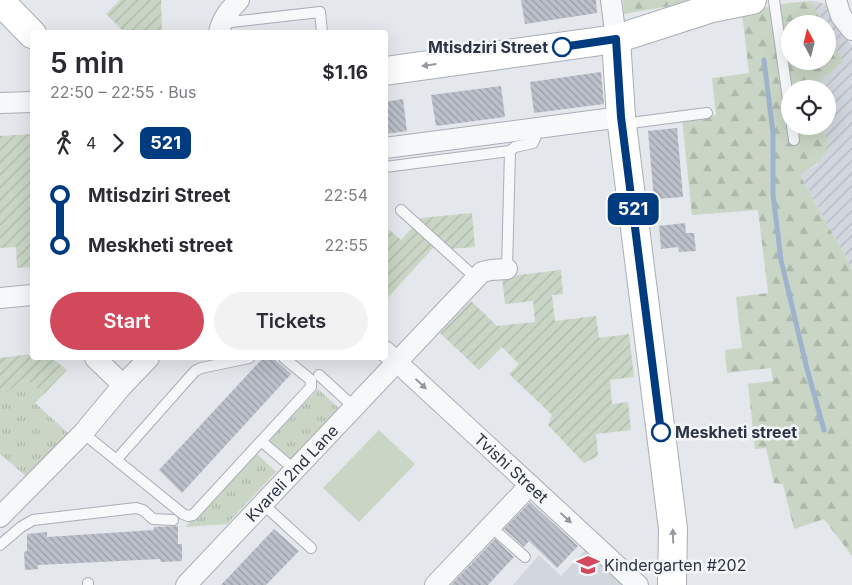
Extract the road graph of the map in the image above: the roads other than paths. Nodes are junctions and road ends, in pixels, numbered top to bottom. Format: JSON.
{"nodes":[{"id":1,"x":239,"y":0,"type":"edge"},
{"id":2,"x":611,"y":0,"type":"edge"},
{"id":3,"x":752,"y":0,"type":"edge"},
{"id":4,"x":774,"y":0,"type":"edge"},
{"id":5,"x":836,"y":0,"type":"edge"},
{"id":6,"x":0,"y":1,"type":"edge"},
{"id":7,"x":220,"y":28,"type":"edge"},
{"id":8,"x":322,"y":30,"type":"edge"},
{"id":9,"x":852,"y":30,"type":"edge"},
{"id":10,"x":30,"y":32,"type":"edge"},
{"id":11,"x":616,"y":39,"type":"junction"},
{"id":12,"x":388,"y":71,"type":"edge"},
{"id":13,"x":785,"y":80,"type":"edge"},
{"id":14,"x":30,"y":102,"type":"edge"},
{"id":15,"x":0,"y":103,"type":"edge"},
{"id":16,"x":708,"y":113,"type":"dead end"},
{"id":17,"x":622,"y":121,"type":"junction"},
{"id":18,"x":535,"y":128,"type":"junction"},
{"id":19,"x":793,"y":135,"type":"edge"},
{"id":20,"x":794,"y":140,"type":"dead end"},
{"id":21,"x":388,"y":148,"type":"edge"},
{"id":22,"x":510,"y":151,"type":"junction"},
{"id":23,"x":388,"y":167,"type":"edge"},
{"id":24,"x":401,"y":210,"type":"dead end"},
{"id":25,"x":507,"y":270,"type":"joint"},
{"id":26,"x":477,"y":279,"type":"junction"},
{"id":27,"x":30,"y":295,"type":"edge"},
{"id":28,"x":0,"y":298,"type":"edge"},
{"id":29,"x":391,"y":357,"type":"edge"},
{"id":30,"x":97,"y":360,"type":"edge"},
{"id":31,"x":147,"y":360,"type":"edge"},
{"id":32,"x":239,"y":360,"type":"edge"},
{"id":33,"x":286,"y":360,"type":"edge"},
{"id":34,"x":319,"y":375,"type":"dead end"},
{"id":35,"x":122,"y":385,"type":"junction"},
{"id":36,"x":355,"y":408,"type":"junction"},
{"id":37,"x":83,"y":433,"type":"junction"},
{"id":38,"x":261,"y":441,"type":"junction"},
{"id":39,"x":117,"y":459,"type":"junction"},
{"id":40,"x":295,"y":470,"type":"junction"},
{"id":41,"x":530,"y":485,"type":"junction"},
{"id":42,"x":263,"y":504,"type":"junction"},
{"id":43,"x":0,"y":517,"type":"edge"},
{"id":44,"x":173,"y":520,"type":"dead end"},
{"id":45,"x":490,"y":526,"type":"junction"},
{"id":46,"x":0,"y":545,"type":"edge"},
{"id":47,"x":311,"y":548,"type":"dead end"},
{"id":48,"x":525,"y":557,"type":"dead end"},
{"id":49,"x":186,"y":585,"type":"edge"},
{"id":50,"x":435,"y":585,"type":"edge"},
{"id":51,"x":638,"y":585,"type":"edge"},
{"id":52,"x":672,"y":585,"type":"edge"}],
"edges":[{"from":1,"to":7,"type":"street"},
{"from":2,"to":11,"type":"street"},
{"from":3,"to":11,"type":"street"},
{"from":4,"to":13,"type":"lane"},
{"from":5,"to":9,"type":"street"},
{"from":6,"to":10,"type":"street"},
{"from":7,"to":8,"type":"lane"},
{"from":11,"to":12,"type":"street","one_way":true},
{"from":11,"to":17,"type":"street"},
{"from":14,"to":15,"type":"street"},
{"from":16,"to":17,"type":"lane"},
{"from":17,"to":18,"type":"street"},
{"from":52,"to":17,"type":"street","one_way":true},
{"from":18,"to":21,"type":"street"},
{"from":18,"to":22,"type":"lane"},
{"from":19,"to":20,"type":"lane"},
{"from":22,"to":23,"type":"lane"},
{"from":22,"to":25,"type":"lane"},
{"from":24,"to":26,"type":"lane"},
{"from":25,"to":26,"type":"street"},
{"from":26,"to":29,"type":"street","name":"Kvareli 2nd Lane"},
{"from":27,"to":28,"type":"street"},
{"from":29,"to":36,"type":"street","name":"Kvareli 2nd Lane"},
{"from":29,"to":41,"type":"street","name":"Tvishi Street","one_way":true},
{"from":30,"to":35,"type":"street"},
{"from":31,"to":35,"type":"street"},
{"from":32,"to":39,"type":"lane"},
{"from":33,"to":38,"type":"lane"},
{"from":34,"to":36,"type":"lane"},
{"from":35,"to":37,"type":"street"},
{"from":36,"to":40,"type":"street","name":"Kvareli 2nd Lane"},
{"from":37,"to":39,"type":"lane"},
{"from":37,"to":43,"type":"street"},
{"from":38,"to":39,"type":"lane"},
{"from":38,"to":40,"type":"lane"},
{"from":40,"to":42,"type":"street","name":"Kvareli 2nd Lane"},
{"from":41,"to":45,"type":"street"},
{"from":41,"to":51,"type":"street","name":"Tvishi Street","one_way":true},
{"from":42,"to":47,"type":"lane"},
{"from":42,"to":49,"type":"street","name":"Kvareli 2nd Lane"},
{"from":44,"to":46,"type":"lane"},
{"from":45,"to":48,"type":"lane"},
{"from":45,"to":50,"type":"street"}]}
